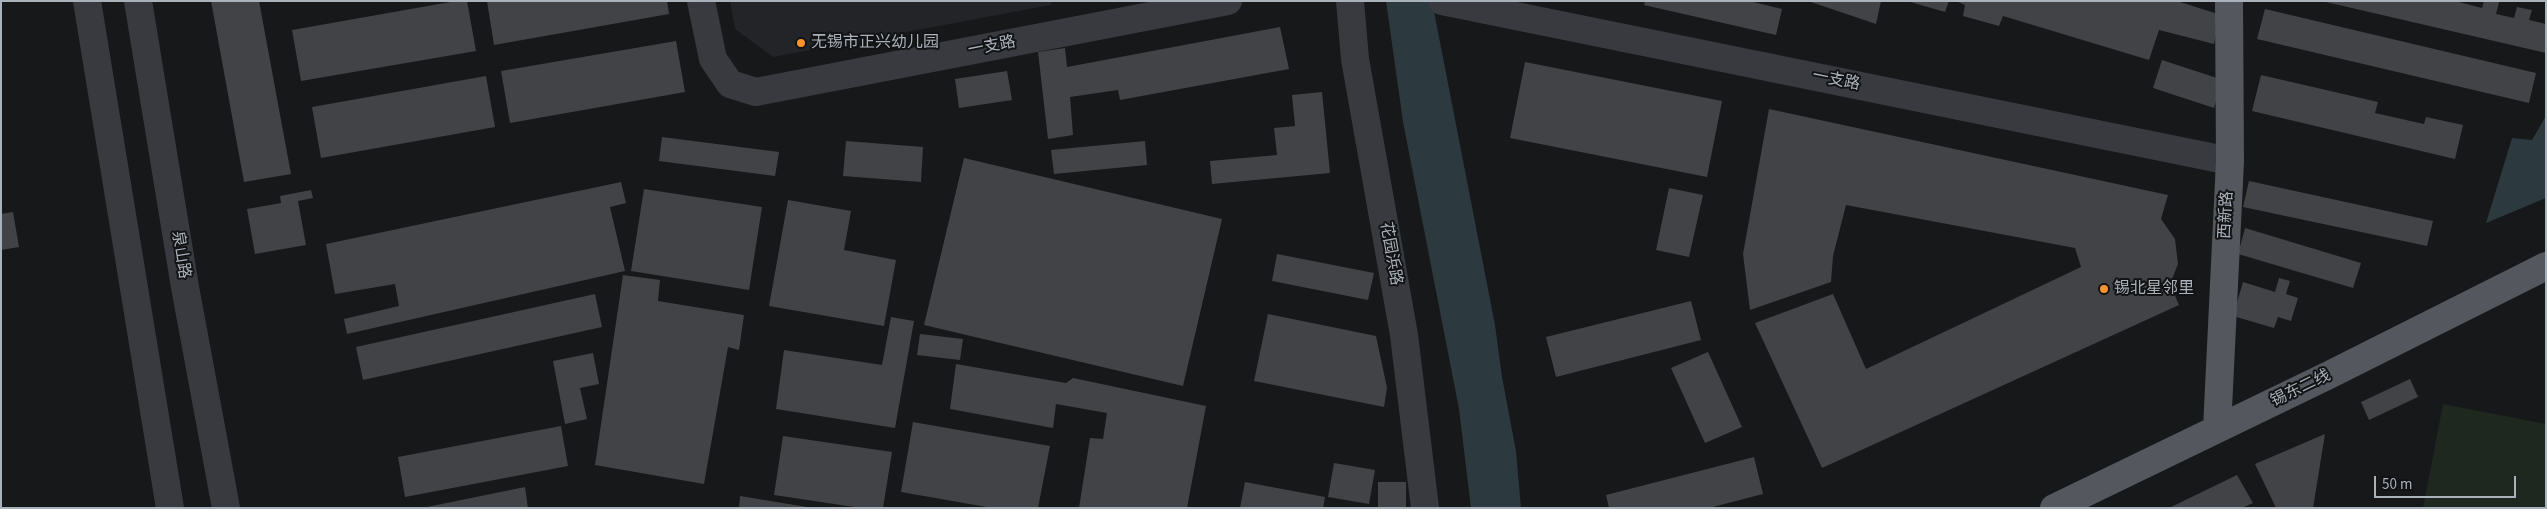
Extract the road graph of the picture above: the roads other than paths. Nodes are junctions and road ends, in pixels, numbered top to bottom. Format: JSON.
{"nodes":[{"id":1,"x":87,"y":1,"type":"edge"},
{"id":2,"x":138,"y":1,"type":"edge"},
{"id":3,"x":701,"y":1,"type":"edge"},
{"id":4,"x":1228,"y":1,"type":"edge"},
{"id":5,"x":1350,"y":1,"type":"edge"},
{"id":6,"x":2229,"y":1,"type":"edge"},
{"id":7,"x":1464,"y":4,"type":"edge"},
{"id":8,"x":2230,"y":161,"type":"junction"},
{"id":9,"x":2546,"y":266,"type":"edge"},
{"id":10,"x":2217,"y":429,"type":"junction"},
{"id":11,"x":170,"y":508,"type":"edge"},
{"id":12,"x":226,"y":508,"type":"edge"},
{"id":13,"x":1425,"y":508,"type":"edge"},
{"id":14,"x":2054,"y":508,"type":"edge"}],
"edges":[{"from":1,"to":11,"type":"street"},
{"from":2,"to":12,"type":"street","name":"泉山路"},
{"from":3,"to":4,"type":"street","name":"一支路"},
{"from":5,"to":13,"type":"street","name":"花园浜路"},
{"from":6,"to":8,"type":"main road","name":"西新路"},
{"from":7,"to":8,"type":"street","name":"一支路"},
{"from":8,"to":10,"type":"main road","name":"西新路"},
{"from":9,"to":10,"type":"main road","name":"锡东二线"},
{"from":10,"to":14,"type":"main road","name":"锡东二线"}]}
